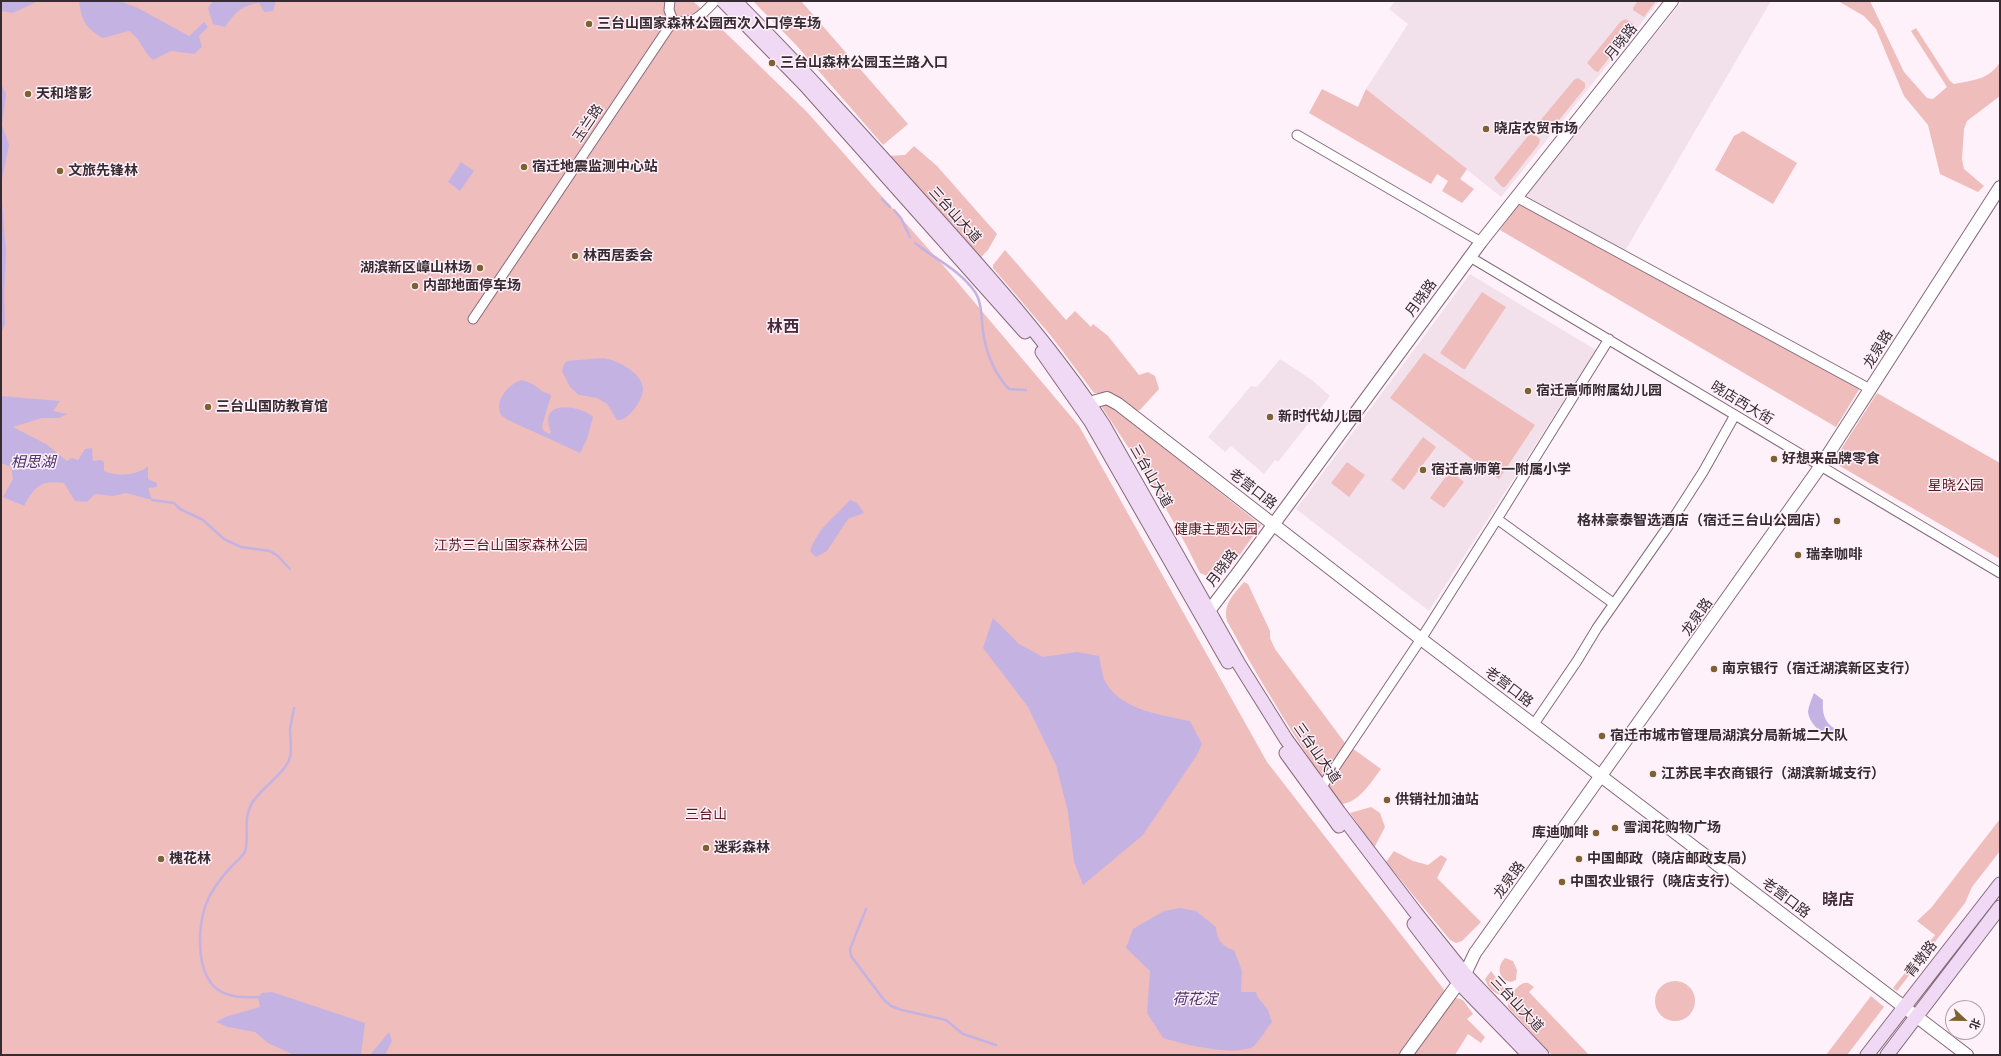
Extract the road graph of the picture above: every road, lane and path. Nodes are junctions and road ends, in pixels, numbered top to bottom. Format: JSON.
{"nodes":[{"id":1,"x":670,"y":1,"type":"edge"},
{"id":2,"x":715,"y":1,"type":"edge"},
{"id":3,"x":723,"y":1,"type":"edge"},
{"id":4,"x":735,"y":1,"type":"edge"},
{"id":5,"x":1672,"y":1,"type":"edge"},
{"id":6,"x":673,"y":22,"type":"junction"},
{"id":7,"x":1297,"y":135,"type":"dead end"},
{"id":8,"x":2000,"y":187,"type":"edge"},
{"id":9,"x":1516,"y":197,"type":"junction"},
{"id":10,"x":1481,"y":242,"type":"junction"},
{"id":11,"x":1470,"y":257,"type":"junction"},
{"id":12,"x":473,"y":319,"type":"dead end"},
{"id":13,"x":1609,"y":339,"type":"junction"},
{"id":14,"x":1870,"y":390,"type":"junction"},
{"id":15,"x":1086,"y":406,"type":"junction"},
{"id":16,"x":1735,"y":415,"type":"junction"},
{"id":17,"x":1820,"y":467,"type":"junction"},
{"id":18,"x":1497,"y":519,"type":"junction"},
{"id":19,"x":1273,"y":524,"type":"junction"},
{"id":20,"x":2000,"y":573,"type":"edge"},
{"id":21,"x":1613,"y":603,"type":"junction"},
{"id":22,"x":1204,"y":613,"type":"junction"},
{"id":23,"x":1420,"y":639,"type":"junction"},
{"id":24,"x":1534,"y":724,"type":"junction"},
{"id":25,"x":1602,"y":776,"type":"junction"},
{"id":26,"x":1319,"y":791,"type":"junction"},
{"id":27,"x":2000,"y":884,"type":"edge"},
{"id":28,"x":2000,"y":907,"type":"edge"},
{"id":29,"x":1462,"y":978,"type":"junction"},
{"id":30,"x":1904,"y":1007,"type":"junction"},
{"id":31,"x":1916,"y":1016,"type":"junction"},
{"id":32,"x":1406,"y":1055,"type":"edge"},
{"id":33,"x":1529,"y":1055,"type":"edge"},
{"id":34,"x":1542,"y":1055,"type":"edge"},
{"id":35,"x":1867,"y":1055,"type":"edge"},
{"id":36,"x":1887,"y":1055,"type":"edge"},
{"id":37,"x":1967,"y":1055,"type":"edge"}],
"edges":[{"from":1,"to":6,"type":"street"},
{"from":2,"to":6,"type":"street"},
{"from":3,"to":15,"type":"main road","name":"三台山大道"},
{"from":4,"to":15,"type":"main road","name":"三台山大道"},
{"from":5,"to":9,"type":"street","name":"月晓路"},
{"from":6,"to":12,"type":"street","name":"玉兰路"},
{"from":7,"to":10,"type":"street"},
{"from":8,"to":14,"type":"street","name":"龙泉路"},
{"from":9,"to":10,"type":"street","name":"月晓路"},
{"from":9,"to":14,"type":"street"},
{"from":10,"to":11,"type":"street","name":"月晓路"},
{"from":11,"to":13,"type":"street","name":"晓店西大街"},
{"from":11,"to":19,"type":"street","name":"月晓路"},
{"from":13,"to":16,"type":"street","name":"晓店西大街"},
{"from":13,"to":18,"type":"street"},
{"from":14,"to":17,"type":"street","name":"龙泉路"},
{"from":15,"to":19,"type":"street","name":"老营口路"},
{"from":15,"to":22,"type":"main road","name":"三台山大道"},
{"from":16,"to":17,"type":"street","name":"晓店西大街"},
{"from":16,"to":21,"type":"street"},
{"from":17,"to":20,"type":"street","name":"晓店西大街"},
{"from":17,"to":25,"type":"street","name":"龙泉路"},
{"from":18,"to":21,"type":"street"},
{"from":18,"to":23,"type":"street"},
{"from":19,"to":22,"type":"street","name":"月晓路"},
{"from":19,"to":23,"type":"street","name":"老营口路"},
{"from":21,"to":24,"type":"street"},
{"from":22,"to":26,"type":"main road","name":"三台山大道"},
{"from":23,"to":24,"type":"street","name":"老营口路"},
{"from":23,"to":26,"type":"street"},
{"from":24,"to":25,"type":"street","name":"老营口路"},
{"from":25,"to":29,"type":"street","name":"龙泉路"},
{"from":25,"to":30,"type":"street","name":"老营口路"},
{"from":26,"to":29,"type":"main road","name":"三台山大道"},
{"from":27,"to":30,"type":"main road","name":"青墩路"},
{"from":28,"to":31,"type":"main road"},
{"from":29,"to":32,"type":"street","name":"龙泉路"},
{"from":29,"to":33,"type":"main road","name":"三台山大道"},
{"from":29,"to":34,"type":"main road","name":"三台山大道"},
{"from":30,"to":31,"type":"street","name":"老营口路"},
{"from":30,"to":35,"type":"main road","name":"青墩路"},
{"from":31,"to":36,"type":"main road"},
{"from":31,"to":37,"type":"street","name":"老营口路"}]}
